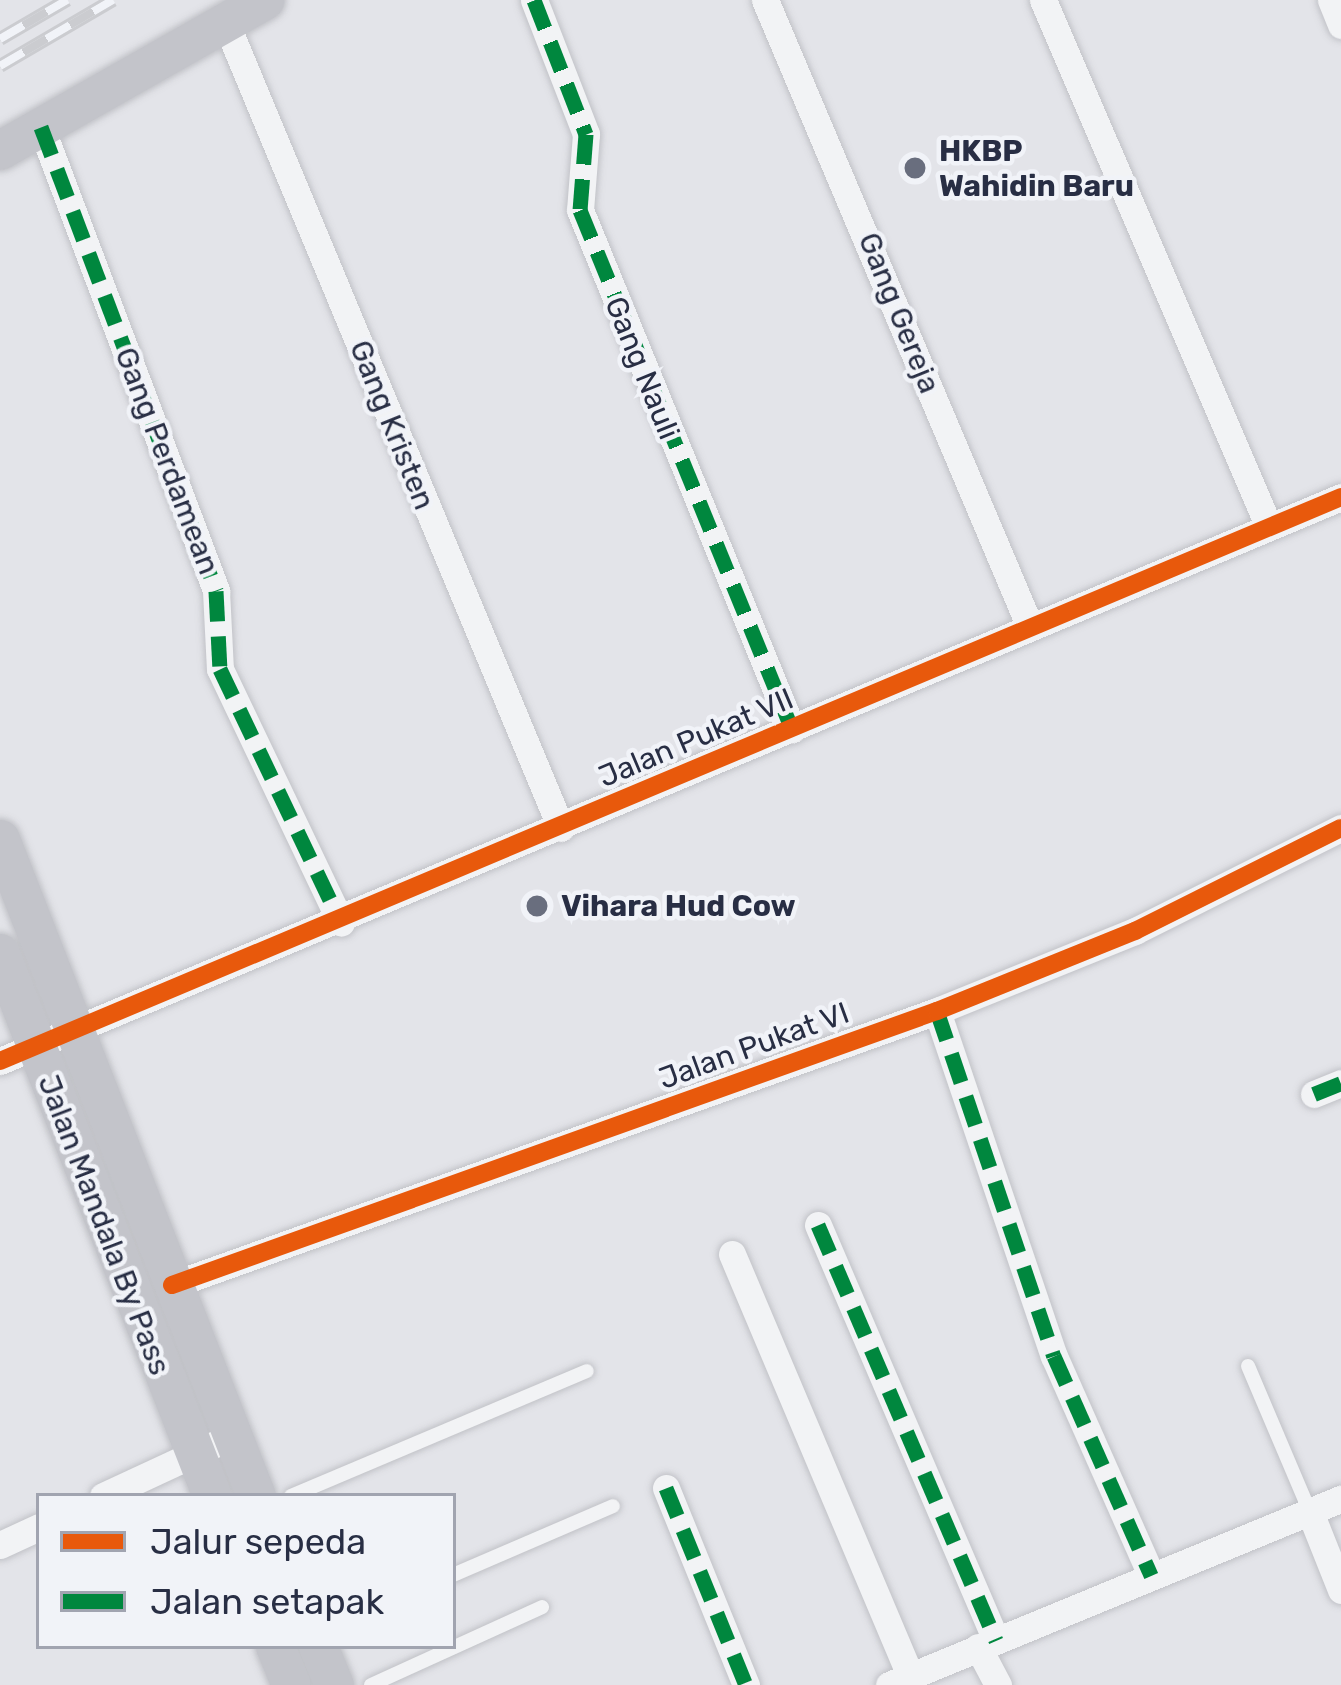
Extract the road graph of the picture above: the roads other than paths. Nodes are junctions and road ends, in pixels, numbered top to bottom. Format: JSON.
{"nodes":[{"id":1,"x":264,"y":0,"type":"edge"},
{"id":2,"x":534,"y":0,"type":"edge"},
{"id":3,"x":766,"y":0,"type":"edge"},
{"id":4,"x":1043,"y":0,"type":"edge"},
{"id":5,"x":1331,"y":0,"type":"edge"},
{"id":6,"x":225,"y":21,"type":"junction"},
{"id":7,"x":1341,"y":25,"type":"edge"},
{"id":8,"x":41,"y":127,"type":"junction"},
{"id":9,"x":0,"y":150,"type":"edge"},
{"id":10,"x":1341,"y":497,"type":"edge"},
{"id":11,"x":1269,"y":527,"type":"junction"},
{"id":12,"x":1030,"y":627,"type":"junction"},
{"id":13,"x":792,"y":729,"type":"junction"},
{"id":14,"x":561,"y":828,"type":"junction"},
{"id":15,"x":1341,"y":828,"type":"edge"},
{"id":16,"x":0,"y":839,"type":"edge"},
{"id":17,"x":341,"y":923,"type":"junction"},
{"id":18,"x":0,"y":953,"type":"edge"},
{"id":19,"x":937,"y":1011,"type":"junction"},
{"id":20,"x":74,"y":1033,"type":"junction"},
{"id":21,"x":18,"y":1055,"type":"edge"},
{"id":22,"x":1341,"y":1084,"type":"edge"},
{"id":23,"x":1314,"y":1094,"type":"dead end"},
{"id":24,"x":818,"y":1225,"type":"dead end"},
{"id":25,"x":732,"y":1255,"type":"dead end"},
{"id":26,"x":172,"y":1286,"type":"junction"},
{"id":27,"x":1248,"y":1366,"type":"dead end"},
{"id":28,"x":587,"y":1370,"type":"dead end"},
{"id":29,"x":212,"y":1445,"type":"junction"},
{"id":30,"x":666,"y":1488,"type":"dead end"},
{"id":31,"x":109,"y":1493,"type":"edge"},
{"id":32,"x":212,"y":1493,"type":"edge"},
{"id":33,"x":253,"y":1493,"type":"edge"},
{"id":34,"x":298,"y":1493,"type":"edge"},
{"id":35,"x":1341,"y":1498,"type":"edge"},
{"id":36,"x":613,"y":1506,"type":"dead end"},
{"id":37,"x":1310,"y":1512,"type":"junction"},
{"id":38,"x":36,"y":1528,"type":"edge"},
{"id":39,"x":0,"y":1545,"type":"edge"},
{"id":40,"x":456,"y":1574,"type":"edge"},
{"id":41,"x":1150,"y":1575,"type":"junction"},
{"id":42,"x":1341,"y":1589,"type":"edge"},
{"id":43,"x":542,"y":1607,"type":"dead end"},
{"id":44,"x":987,"y":1644,"type":"junction"},
{"id":45,"x":456,"y":1646,"type":"edge"},
{"id":46,"x":276,"y":1649,"type":"edge"},
{"id":47,"x":319,"y":1649,"type":"edge"},
{"id":48,"x":449,"y":1649,"type":"edge"},
{"id":49,"x":900,"y":1681,"type":"edge"},
{"id":50,"x":291,"y":1685,"type":"edge"},
{"id":51,"x":334,"y":1685,"type":"edge"},
{"id":52,"x":370,"y":1685,"type":"edge"},
{"id":53,"x":746,"y":1685,"type":"edge"},
{"id":54,"x":998,"y":1685,"type":"edge"}],
"edges":[{"from":1,"to":6,"type":"street"},
{"from":2,"to":13,"type":"street","name":"Gang Nauli"},
{"from":3,"to":12,"type":"street","name":"Gang Gereja"},
{"from":4,"to":11,"type":"street"},
{"from":5,"to":7,"type":"street"},
{"from":6,"to":8,"type":"street"},
{"from":6,"to":14,"type":"street","name":"Gang Kristen"},
{"from":8,"to":9,"type":"street"},
{"from":8,"to":17,"type":"street","name":"Gang Perdamean"},
{"from":10,"to":11,"type":"street","name":"Jalan Pukat VII"},
{"from":11,"to":12,"type":"street","name":"Jalan Pukat VII"},
{"from":12,"to":13,"type":"street","name":"Jalan Pukat VII"},
{"from":13,"to":14,"type":"street","name":"Jalan Pukat VII"},
{"from":14,"to":17,"type":"street","name":"Jalan Pukat VII"},
{"from":15,"to":19,"type":"street","name":"Jalan Pukat VI"},
{"from":16,"to":20,"type":"street","name":"Jalan Mandala By Pass"},
{"from":17,"to":20,"type":"street","name":"Jalan Pukat VII"},
{"from":18,"to":21,"type":"street","name":"Jalan Mandala By Pass"},
{"from":19,"to":26,"type":"street","name":"Jalan Pukat VI"},
{"from":19,"to":41,"type":"street"},
{"from":20,"to":21,"type":"street","name":"Jalan Pukat VII"},
{"from":20,"to":26,"type":"street","name":"Jalan Mandala By Pass"},
{"from":21,"to":29,"type":"street","name":"Jalan Mandala By Pass"},
{"from":22,"to":23,"type":"street"},
{"from":24,"to":44,"type":"street"},
{"from":25,"to":49,"type":"street"},
{"from":26,"to":29,"type":"street","name":"Jalan Mandala By Pass"},
{"from":27,"to":37,"type":"lane"},
{"from":28,"to":34,"type":"lane"},
{"from":29,"to":31,"type":"street"},
{"from":29,"to":32,"type":"street","name":"Jalan Mandala By Pass"},
{"from":29,"to":33,"type":"street","name":"Jalan Mandala By Pass"},
{"from":30,"to":53,"type":"street"},
{"from":35,"to":37,"type":"street"},
{"from":36,"to":40,"type":"lane"},
{"from":37,"to":41,"type":"street"},
{"from":37,"to":42,"type":"street"},
{"from":38,"to":39,"type":"street"},
{"from":41,"to":44,"type":"street"},
{"from":43,"to":45,"type":"lane"},
{"from":44,"to":49,"type":"street"},
{"from":44,"to":54,"type":"street"},
{"from":46,"to":50,"type":"street"},
{"from":47,"to":51,"type":"street"},
{"from":48,"to":52,"type":"lane"}]}
